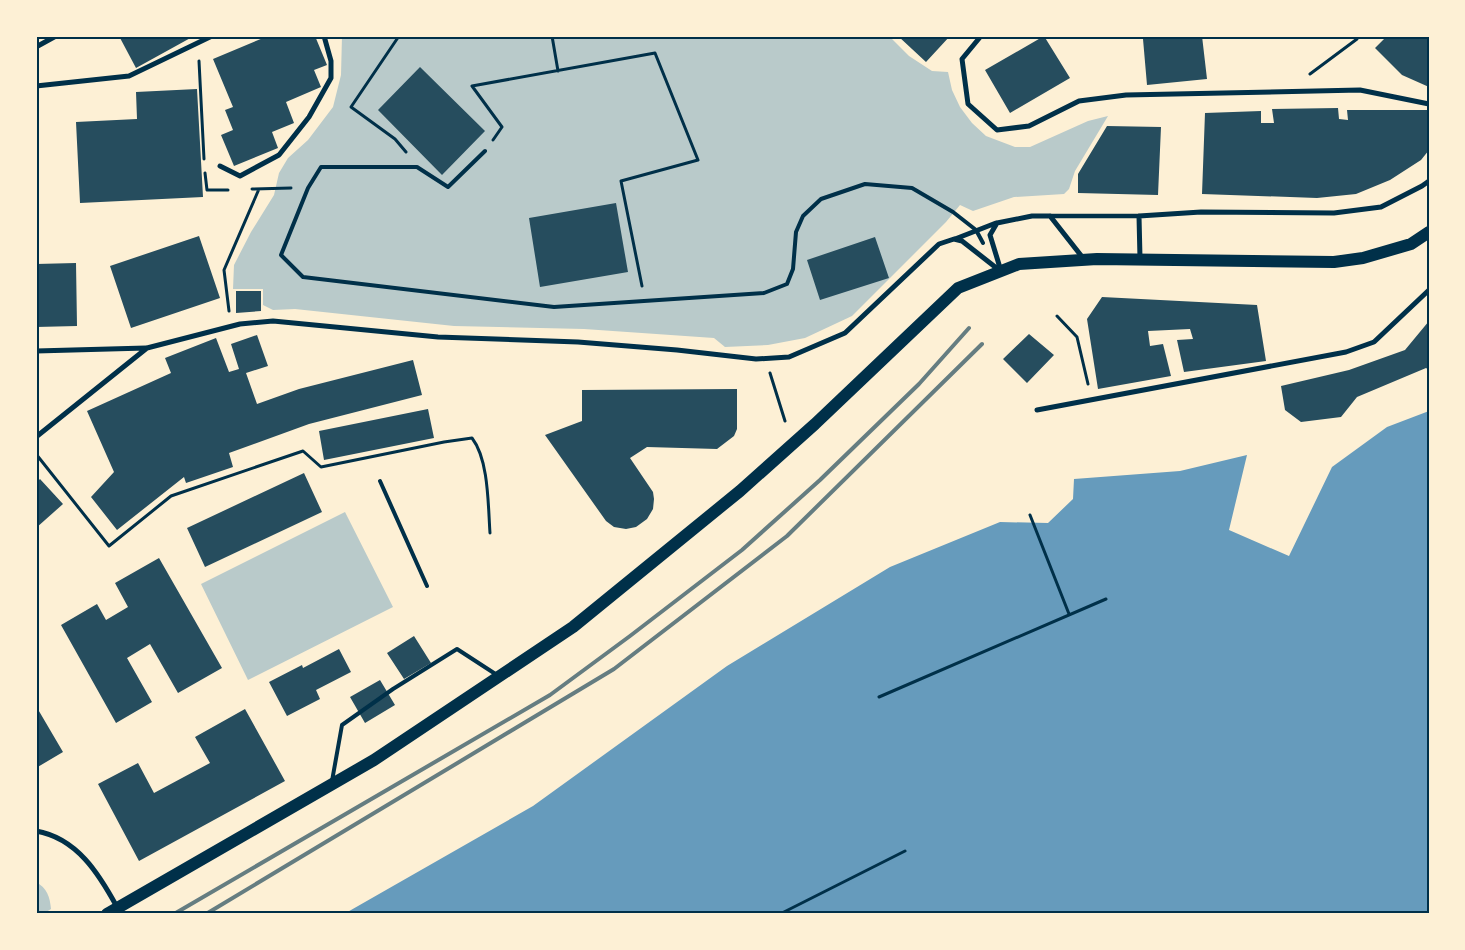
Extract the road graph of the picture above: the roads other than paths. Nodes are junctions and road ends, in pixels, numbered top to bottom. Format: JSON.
{"nodes":[{"id":1,"x":56,"y":36,"type":"edge"},
{"id":2,"x":212,"y":36,"type":"edge"},
{"id":3,"x":324,"y":36,"type":"edge"},
{"id":4,"x":981,"y":36,"type":"edge"},
{"id":5,"x":36,"y":47,"type":"edge"},
{"id":6,"x":36,"y":86,"type":"edge"},
{"id":7,"x":1429,"y":104,"type":"edge"},
{"id":8,"x":486,"y":151,"type":"road end"},
{"id":9,"x":220,"y":166,"type":"dead end"},
{"id":10,"x":1429,"y":181,"type":"edge"},
{"id":11,"x":1050,"y":216,"type":"junction"},
{"id":12,"x":1139,"y":216,"type":"junction"},
{"id":13,"x":997,"y":223,"type":"junction"},
{"id":14,"x":976,"y":230,"type":"junction"},
{"id":15,"x":1429,"y":232,"type":"edge"},
{"id":16,"x":951,"y":240,"type":"junction"},
{"id":17,"x":983,"y":243,"type":"dead end"},
{"id":18,"x":1084,"y":259,"type":"junction"},
{"id":19,"x":1140,"y":259,"type":"junction"},
{"id":20,"x":1001,"y":272,"type":"junction"},
{"id":21,"x":1429,"y":290,"type":"edge"},
{"id":22,"x":147,"y":348,"type":"junction"},
{"id":23,"x":36,"y":351,"type":"edge"},
{"id":24,"x":1037,"y":410,"type":"dead end"},
{"id":25,"x":36,"y":437,"type":"edge"},
{"id":26,"x":380,"y":481,"type":"dead end"},
{"id":27,"x":427,"y":586,"type":"dead end"},
{"id":28,"x":499,"y":676,"type":"junction"},
{"id":29,"x":331,"y":786,"type":"junction"},
{"id":30,"x":36,"y":831,"type":"edge"},
{"id":31,"x":112,"y":910,"type":"edge"}],
"edges":[{"from":1,"to":5,"type":"street"},
{"from":2,"to":6,"type":"street"},
{"from":3,"to":9,"type":"street"},
{"from":4,"to":7,"type":"street"},
{"from":8,"to":14,"type":"lane"},
{"from":10,"to":12,"type":"street"},
{"from":11,"to":12,"type":"street"},
{"from":11,"to":13,"type":"street"},
{"from":11,"to":18,"type":"street"},
{"from":12,"to":19,"type":"street"},
{"from":13,"to":14,"type":"street"},
{"from":13,"to":20,"type":"street"},
{"from":14,"to":16,"type":"street"},
{"from":14,"to":17,"type":"lane"},
{"from":15,"to":19,"type":"main road"},
{"from":16,"to":20,"type":"street"},
{"from":16,"to":22,"type":"street"},
{"from":18,"to":19,"type":"main road"},
{"from":18,"to":20,"type":"main road"},
{"from":20,"to":28,"type":"main road"},
{"from":21,"to":24,"type":"street"},
{"from":22,"to":23,"type":"street"},
{"from":22,"to":25,"type":"street"},
{"from":26,"to":27,"type":"lane"},
{"from":28,"to":29,"type":"main road"},
{"from":28,"to":29,"type":"lane"},
{"from":29,"to":31,"type":"main road"},
{"from":30,"to":31,"type":"street"}]}
